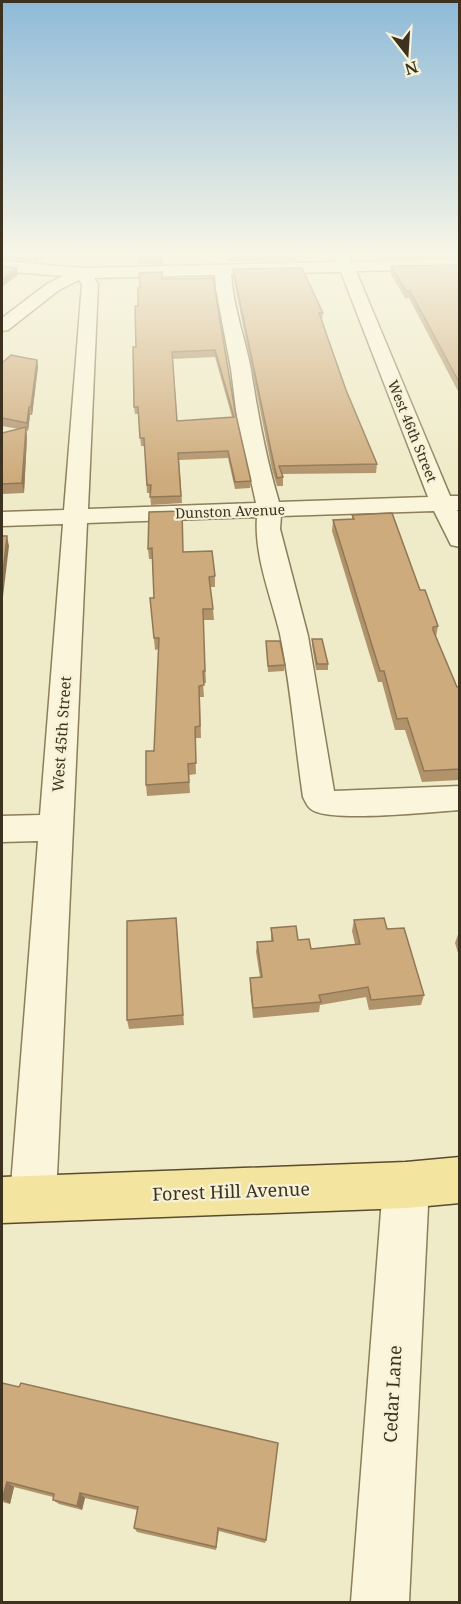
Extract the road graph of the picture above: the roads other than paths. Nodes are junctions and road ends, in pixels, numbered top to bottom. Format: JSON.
{"nodes":[{"id":1,"x":87,"y":328,"type":"edge"},
{"id":2,"x":232,"y":328,"type":"edge"},
{"id":3,"x":374,"y":328,"type":"edge"},
{"id":4,"x":451,"y":503,"type":"edge"},
{"id":5,"x":269,"y":509,"type":"junction"},
{"id":6,"x":76,"y":516,"type":"junction"},
{"id":7,"x":2,"y":519,"type":"edge"},
{"id":8,"x":459,"y":540,"type":"edge"},
{"id":9,"x":459,"y":798,"type":"edge"},
{"id":10,"x":55,"y":827,"type":"junction"},
{"id":11,"x":2,"y":830,"type":"edge"},
{"id":12,"x":459,"y":1180,"type":"edge"},
{"id":13,"x":406,"y":1185,"type":"junction"},
{"id":14,"x":17,"y":1199,"type":"edge"},
{"id":15,"x":380,"y":1602,"type":"edge"}],
"edges":[{"from":1,"to":6,"type":"street","name":"West 45th Street"},
{"from":2,"to":5,"type":"street"},
{"from":3,"to":4,"type":"street","name":"West 46th Street"},
{"from":4,"to":5,"type":"street","name":"Dunston Avenue"},
{"from":4,"to":8,"type":"street","name":"West 46th Street"},
{"from":5,"to":6,"type":"street","name":"Dunston Avenue"},
{"from":5,"to":9,"type":"street"},
{"from":6,"to":7,"type":"street","name":"Dunston Avenue"},
{"from":6,"to":10,"type":"street","name":"West 45th Street"},
{"from":10,"to":11,"type":"street"},
{"from":10,"to":14,"type":"street","name":"West 45th Street"},
{"from":12,"to":13,"type":"main road","name":"Forest Hill Avenue"},
{"from":13,"to":14,"type":"main road","name":"Forest Hill Avenue"},
{"from":13,"to":15,"type":"street","name":"Cedar Lane"}]}
